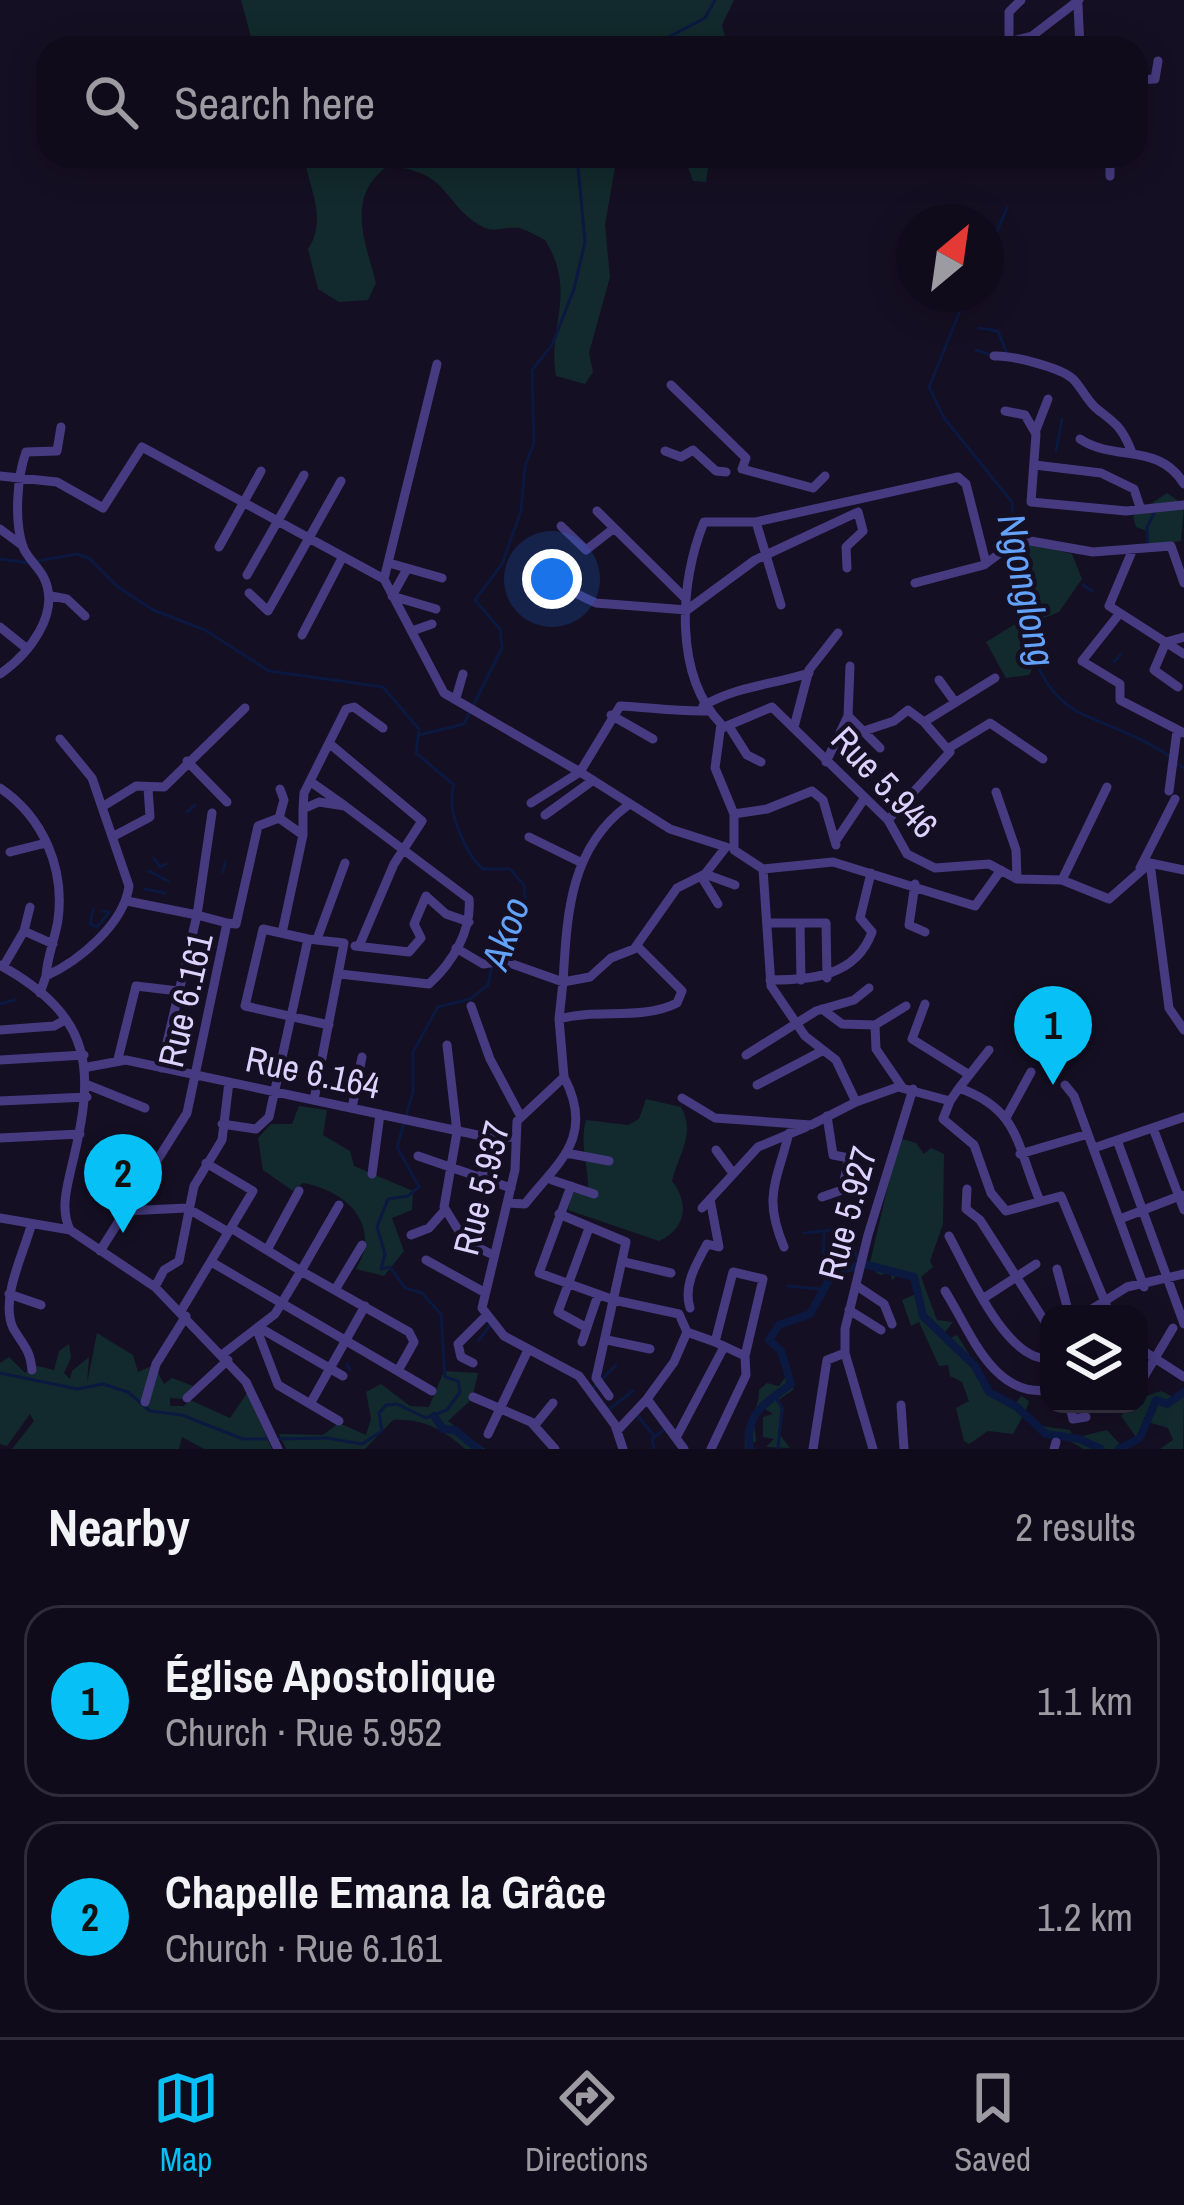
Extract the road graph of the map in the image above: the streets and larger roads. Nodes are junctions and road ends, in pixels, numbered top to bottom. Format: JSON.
{"nodes":[{"id":1,"x":1021,"y":0,"type":"edge"},
{"id":2,"x":1079,"y":0,"type":"edge"},
{"id":3,"x":1009,"y":36,"type":"edge"},
{"id":4,"x":1032,"y":36,"type":"edge"},
{"id":5,"x":1080,"y":36,"type":"edge"},
{"id":6,"x":1158,"y":61,"type":"dead end"},
{"id":7,"x":1148,"y":79,"type":"edge"},
{"id":8,"x":1109,"y":168,"type":"edge"},
{"id":9,"x":1109,"y":176,"type":"dead end"},
{"id":10,"x":994,"y":356,"type":"dead end"},
{"id":11,"x":437,"y":364,"type":"dead end"},
{"id":12,"x":1048,"y":367,"type":"junction"},
{"id":13,"x":1032,"y":377,"type":"dead end"},
{"id":14,"x":671,"y":385,"type":"dead end"},
{"id":15,"x":1048,"y":399,"type":"dead end"},
{"id":16,"x":1005,"y":411,"type":"dead end"},
{"id":17,"x":62,"y":427,"type":"dead end"},
{"id":18,"x":1036,"y":430,"type":"junction"},
{"id":19,"x":1080,"y":440,"type":"dead end"},
{"id":20,"x":1131,"y":450,"type":"junction"},
{"id":21,"x":665,"y":452,"type":"dead end"},
{"id":22,"x":1034,"y":465,"type":"junction"},
{"id":23,"x":261,"y":471,"type":"dead end"},
{"id":24,"x":726,"y":472,"type":"dead end"},
{"id":25,"x":304,"y":475,"type":"dead end"},
{"id":26,"x":0,"y":476,"type":"edge"},
{"id":27,"x":825,"y":476,"type":"dead end"},
{"id":28,"x":20,"y":478,"type":"junction"},
{"id":29,"x":340,"y":481,"type":"dead end"},
{"id":30,"x":1184,"y":484,"type":"edge"},
{"id":31,"x":243,"y":504,"type":"junction"},
{"id":32,"x":858,"y":504,"type":"junction"},
{"id":33,"x":1184,"y":505,"type":"edge"},
{"id":34,"x":1139,"y":507,"type":"junction"},
{"id":35,"x":597,"y":511,"type":"dead end"},
{"id":36,"x":756,"y":522,"type":"junction"},
{"id":37,"x":276,"y":523,"type":"junction"},
{"id":38,"x":561,"y":526,"type":"dead end"},
{"id":39,"x":0,"y":529,"type":"edge"},
{"id":40,"x":613,"y":530,"type":"junction"},
{"id":41,"x":310,"y":542,"type":"junction"},
{"id":42,"x":23,"y":546,"type":"junction"},
{"id":43,"x":219,"y":547,"type":"dead end"},
{"id":44,"x":1133,"y":549,"type":"junction"},
{"id":45,"x":768,"y":554,"type":"junction"},
{"id":46,"x":341,"y":560,"type":"junction"},
{"id":47,"x":389,"y":563,"type":"junction"},
{"id":48,"x":986,"y":563,"type":"junction"},
{"id":49,"x":548,"y":566,"type":"dead end"},
{"id":50,"x":847,"y":568,"type":"dead end"},
{"id":51,"x":407,"y":569,"type":"junction"},
{"id":52,"x":247,"y":575,"type":"dead end"},
{"id":53,"x":442,"y":578,"type":"dead end"},
{"id":54,"x":384,"y":579,"type":"junction"},
{"id":55,"x":915,"y":584,"type":"dead end"},
{"id":56,"x":1184,"y":584,"type":"edge"},
{"id":57,"x":249,"y":592,"type":"dead end"},
{"id":58,"x":51,"y":596,"type":"junction"},
{"id":59,"x":392,"y":596,"type":"junction"},
{"id":60,"x":686,"y":604,"type":"junction"},
{"id":61,"x":781,"y":605,"type":"dead end"},
{"id":62,"x":436,"y":609,"type":"dead end"},
{"id":63,"x":1120,"y":613,"type":"junction"},
{"id":64,"x":85,"y":616,"type":"dead end"},
{"id":65,"x":432,"y":624,"type":"dead end"},
{"id":66,"x":0,"y":627,"type":"edge"},
{"id":67,"x":412,"y":631,"type":"junction"},
{"id":68,"x":838,"y":633,"type":"dead end"},
{"id":69,"x":302,"y":635,"type":"dead end"},
{"id":70,"x":1184,"y":637,"type":"edge"},
{"id":71,"x":1166,"y":642,"type":"junction"},
{"id":72,"x":26,"y":648,"type":"junction"},
{"id":73,"x":1184,"y":654,"type":"edge"},
{"id":74,"x":850,"y":666,"type":"dead end"},
{"id":75,"x":808,"y":673,"type":"junction"},
{"id":76,"x":0,"y":674,"type":"edge"},
{"id":77,"x":463,"y":674,"type":"dead end"},
{"id":78,"x":995,"y":677,"type":"dead end"},
{"id":79,"x":939,"y":680,"type":"dead end"},
{"id":80,"x":1178,"y":687,"type":"dead end"},
{"id":81,"x":456,"y":698,"type":"junction"},
{"id":82,"x":955,"y":702,"type":"junction"},
{"id":83,"x":245,"y":708,"type":"dead end"},
{"id":84,"x":705,"y":709,"type":"junction"},
{"id":85,"x":611,"y":715,"type":"junction"},
{"id":86,"x":848,"y":716,"type":"junction"},
{"id":87,"x":924,"y":722,"type":"junction"},
{"id":88,"x":794,"y":727,"type":"junction"},
{"id":89,"x":383,"y":728,"type":"dead end"},
{"id":90,"x":726,"y":728,"type":"junction"},
{"id":91,"x":864,"y":730,"type":"junction"},
{"id":92,"x":1181,"y":732,"type":"edge"},
{"id":93,"x":653,"y":739,"type":"dead end"},
{"id":94,"x":60,"y":740,"type":"dead end"},
{"id":95,"x":330,"y":744,"type":"junction"},
{"id":96,"x":880,"y":748,"type":"dead end"},
{"id":97,"x":949,"y":748,"type":"junction"},
{"id":98,"x":1043,"y":759,"type":"dead end"},
{"id":99,"x":188,"y":761,"type":"junction"},
{"id":100,"x":761,"y":762,"type":"dead end"},
{"id":101,"x":826,"y":762,"type":"junction"},
{"id":102,"x":580,"y":772,"type":"junction"},
{"id":103,"x":592,"y":781,"type":"junction"},
{"id":104,"x":311,"y":782,"type":"junction"},
{"id":105,"x":1107,"y":787,"type":"dead end"},
{"id":106,"x":0,"y":788,"type":"edge"},
{"id":107,"x":148,"y":788,"type":"junction"},
{"id":108,"x":280,"y":789,"type":"dead end"},
{"id":109,"x":997,"y":792,"type":"dead end"},
{"id":110,"x":864,"y":799,"type":"junction"},
{"id":111,"x":227,"y":802,"type":"dead end"},
{"id":112,"x":531,"y":803,"type":"dead end"},
{"id":113,"x":345,"y":806,"type":"junction"},
{"id":114,"x":627,"y":806,"type":"junction"},
{"id":115,"x":102,"y":807,"type":"junction"},
{"id":116,"x":303,"y":808,"type":"junction"},
{"id":117,"x":212,"y":813,"type":"dead end"},
{"id":118,"x":734,"y":814,"type":"junction"},
{"id":119,"x":545,"y":815,"type":"dead end"},
{"id":120,"x":279,"y":818,"type":"junction"},
{"id":121,"x":888,"y":820,"type":"junction"},
{"id":122,"x":303,"y":835,"type":"junction"},
{"id":123,"x":114,"y":836,"type":"junction"},
{"id":124,"x":529,"y":837,"type":"dead end"},
{"id":125,"x":46,"y":843,"type":"junction"},
{"id":126,"x":836,"y":844,"type":"junction"},
{"id":127,"x":402,"y":850,"type":"junction"},
{"id":128,"x":10,"y":852,"type":"dead end"},
{"id":129,"x":580,"y":862,"type":"junction"},
{"id":130,"x":833,"y":862,"type":"junction"},
{"id":131,"x":345,"y":863,"type":"dead end"},
{"id":132,"x":1145,"y":866,"type":"junction"},
{"id":133,"x":763,"y":869,"type":"junction"},
{"id":134,"x":1001,"y":870,"type":"junction"},
{"id":135,"x":1184,"y":870,"type":"edge"},
{"id":136,"x":871,"y":873,"type":"junction"},
{"id":137,"x":703,"y":875,"type":"junction"},
{"id":138,"x":1017,"y":878,"type":"junction"},
{"id":139,"x":1062,"y":880,"type":"junction"},
{"id":140,"x":915,"y":884,"type":"junction"},
{"id":141,"x":735,"y":885,"type":"dead end"},
{"id":142,"x":127,"y":901,"type":"junction"},
{"id":143,"x":718,"y":904,"type":"dead end"},
{"id":144,"x":30,"y":907,"type":"dead end"},
{"id":145,"x":197,"y":915,"type":"junction"},
{"id":146,"x":469,"y":922,"type":"junction"},
{"id":147,"x":770,"y":923,"type":"junction"},
{"id":148,"x":800,"y":923,"type":"junction"},
{"id":149,"x":232,"y":924,"type":"junction"},
{"id":150,"x":263,"y":929,"type":"junction"},
{"id":151,"x":24,"y":931,"type":"junction"},
{"id":152,"x":282,"y":932,"type":"junction"},
{"id":153,"x":925,"y":932,"type":"dead end"},
{"id":154,"x":312,"y":939,"type":"junction"},
{"id":155,"x":53,"y":944,"type":"junction"},
{"id":156,"x":344,"y":944,"type":"junction"},
{"id":157,"x":359,"y":946,"type":"junction"},
{"id":158,"x":637,"y":946,"type":"junction"},
{"id":159,"x":456,"y":948,"type":"junction"},
{"id":160,"x":2,"y":969,"type":"edge"},
{"id":161,"x":340,"y":974,"type":"junction"},
{"id":162,"x":46,"y":976,"type":"junction"},
{"id":163,"x":827,"y":978,"type":"junction"},
{"id":164,"x":770,"y":980,"type":"junction"},
{"id":165,"x":801,"y":980,"type":"junction"},
{"id":166,"x":563,"y":982,"type":"junction"},
{"id":167,"x":869,"y":988,"type":"dead end"},
{"id":168,"x":178,"y":991,"type":"junction"},
{"id":169,"x":40,"y":993,"type":"junction"},
{"id":170,"x":925,"y":1004,"type":"dead end"},
{"id":171,"x":471,"y":1006,"type":"dead end"},
{"id":172,"x":906,"y":1006,"type":"dead end"},
{"id":173,"x":822,"y":1009,"type":"junction"},
{"id":174,"x":895,"y":1014,"type":"junction"},
{"id":175,"x":291,"y":1017,"type":"junction"},
{"id":176,"x":559,"y":1018,"type":"junction"},
{"id":177,"x":63,"y":1021,"type":"junction"},
{"id":178,"x":329,"y":1025,"type":"junction"},
{"id":179,"x":797,"y":1025,"type":"junction"},
{"id":180,"x":875,"y":1025,"type":"junction"},
{"id":181,"x":0,"y":1030,"type":"edge"},
{"id":182,"x":1184,"y":1030,"type":"edge"},
{"id":183,"x":912,"y":1039,"type":"junction"},
{"id":184,"x":447,"y":1045,"type":"dead end"},
{"id":185,"x":989,"y":1050,"type":"dead end"},
{"id":186,"x":822,"y":1051,"type":"junction"},
{"id":187,"x":84,"y":1055,"type":"junction"},
{"id":188,"x":746,"y":1055,"type":"dead end"},
{"id":189,"x":362,"y":1057,"type":"dead end"},
{"id":190,"x":118,"y":1059,"type":"junction"},
{"id":191,"x":0,"y":1060,"type":"edge"},
{"id":192,"x":88,"y":1067,"type":"junction"},
{"id":193,"x":161,"y":1068,"type":"junction"},
{"id":194,"x":1031,"y":1072,"type":"dead end"},
{"id":195,"x":968,"y":1074,"type":"junction"},
{"id":196,"x":195,"y":1075,"type":"junction"},
{"id":197,"x":564,"y":1077,"type":"junction"},
{"id":198,"x":229,"y":1082,"type":"junction"},
{"id":199,"x":757,"y":1085,"type":"dead end"},
{"id":200,"x":1065,"y":1085,"type":"dead end"},
{"id":201,"x":907,"y":1088,"type":"junction"},
{"id":202,"x":959,"y":1088,"type":"junction"},
{"id":203,"x":87,"y":1091,"type":"junction"},
{"id":204,"x":274,"y":1092,"type":"junction"},
{"id":205,"x":682,"y":1098,"type":"dead end"},
{"id":206,"x":314,"y":1100,"type":"junction"},
{"id":207,"x":0,"y":1101,"type":"edge"},
{"id":208,"x":950,"y":1101,"type":"junction"},
{"id":209,"x":856,"y":1102,"type":"junction"},
{"id":210,"x":145,"y":1108,"type":"dead end"},
{"id":211,"x":352,"y":1108,"type":"junction"},
{"id":212,"x":380,"y":1114,"type":"junction"},
{"id":213,"x":1007,"y":1116,"type":"junction"},
{"id":214,"x":520,"y":1117,"type":"junction"},
{"id":215,"x":827,"y":1117,"type":"junction"},
{"id":216,"x":1184,"y":1117,"type":"edge"},
{"id":217,"x":222,"y":1124,"type":"junction"},
{"id":218,"x":811,"y":1125,"type":"junction"},
{"id":219,"x":1153,"y":1128,"type":"junction"},
{"id":220,"x":457,"y":1132,"type":"junction"},
{"id":221,"x":789,"y":1133,"type":"junction"},
{"id":222,"x":80,"y":1134,"type":"junction"},
{"id":223,"x":1088,"y":1134,"type":"junction"},
{"id":224,"x":0,"y":1138,"type":"edge"},
{"id":225,"x":484,"y":1138,"type":"junction"},
{"id":226,"x":514,"y":1138,"type":"junction"},
{"id":227,"x":1117,"y":1140,"type":"junction"},
{"id":228,"x":1094,"y":1148,"type":"junction"},
{"id":229,"x":716,"y":1150,"type":"dead end"},
{"id":230,"x":566,"y":1153,"type":"junction"},
{"id":231,"x":1020,"y":1154,"type":"junction"},
{"id":232,"x":418,"y":1156,"type":"dead end"},
{"id":233,"x":608,"y":1161,"type":"dead end"},
{"id":234,"x":206,"y":1163,"type":"junction"},
{"id":235,"x":453,"y":1168,"type":"junction"},
{"id":236,"x":732,"y":1172,"type":"junction"},
{"id":237,"x":372,"y":1174,"type":"dead end"},
{"id":238,"x":483,"y":1178,"type":"junction"},
{"id":239,"x":551,"y":1180,"type":"junction"},
{"id":240,"x":571,"y":1186,"type":"junction"},
{"id":241,"x":511,"y":1188,"type":"junction"},
{"id":242,"x":968,"y":1190,"type":"dead end"},
{"id":243,"x":299,"y":1191,"type":"dead end"},
{"id":244,"x":594,"y":1193,"type":"dead end"},
{"id":245,"x":1181,"y":1195,"type":"edge"},
{"id":246,"x":822,"y":1197,"type":"dead end"},
{"id":247,"x":133,"y":1198,"type":"junction"},
{"id":248,"x":1040,"y":1201,"type":"junction"},
{"id":249,"x":507,"y":1203,"type":"junction"},
{"id":250,"x":339,"y":1204,"type":"dead end"},
{"id":251,"x":142,"y":1208,"type":"junction"},
{"id":252,"x":190,"y":1208,"type":"junction"},
{"id":253,"x":445,"y":1210,"type":"junction"},
{"id":254,"x":1143,"y":1210,"type":"junction"},
{"id":255,"x":1184,"y":1210,"type":"edge"},
{"id":256,"x":125,"y":1211,"type":"junction"},
{"id":257,"x":559,"y":1214,"type":"junction"},
{"id":258,"x":0,"y":1218,"type":"edge"},
{"id":259,"x":1120,"y":1219,"type":"junction"},
{"id":260,"x":31,"y":1226,"type":"junction"},
{"id":261,"x":589,"y":1228,"type":"junction"},
{"id":262,"x":70,"y":1230,"type":"junction"},
{"id":263,"x":230,"y":1230,"type":"junction"},
{"id":264,"x":411,"y":1235,"type":"dead end"},
{"id":265,"x":949,"y":1236,"type":"dead end"},
{"id":266,"x":362,"y":1245,"type":"dead end"},
{"id":267,"x":784,"y":1247,"type":"dead end"},
{"id":268,"x":267,"y":1250,"type":"junction"},
{"id":269,"x":100,"y":1251,"type":"junction"},
{"id":270,"x":493,"y":1256,"type":"junction"},
{"id":271,"x":426,"y":1260,"type":"dead end"},
{"id":272,"x":624,"y":1262,"type":"junction"},
{"id":273,"x":213,"y":1264,"type":"junction"},
{"id":274,"x":1036,"y":1264,"type":"dead end"},
{"id":275,"x":1057,"y":1269,"type":"dead end"},
{"id":276,"x":301,"y":1271,"type":"junction"},
{"id":277,"x":670,"y":1273,"type":"dead end"},
{"id":278,"x":1184,"y":1274,"type":"edge"},
{"id":279,"x":1017,"y":1278,"type":"junction"},
{"id":280,"x":1167,"y":1280,"type":"junction"},
{"id":281,"x":568,"y":1284,"type":"junction"},
{"id":282,"x":857,"y":1286,"type":"junction"},
{"id":283,"x":154,"y":1287,"type":"junction"},
{"id":284,"x":1144,"y":1287,"type":"junction"},
{"id":285,"x":335,"y":1290,"type":"junction"},
{"id":286,"x":482,"y":1291,"type":"junction"},
{"id":287,"x":945,"y":1291,"type":"dead end"},
{"id":288,"x":9,"y":1294,"type":"junction"},
{"id":289,"x":598,"y":1295,"type":"junction"},
{"id":290,"x":984,"y":1298,"type":"junction"},
{"id":291,"x":614,"y":1300,"type":"junction"},
{"id":292,"x":1102,"y":1302,"type":"junction"},
{"id":293,"x":284,"y":1304,"type":"junction"},
{"id":294,"x":41,"y":1305,"type":"dead end"},
{"id":295,"x":1067,"y":1305,"type":"edge"},
{"id":296,"x":1098,"y":1305,"type":"edge"},
{"id":297,"x":1104,"y":1305,"type":"edge"},
{"id":298,"x":365,"y":1306,"type":"junction"},
{"id":299,"x":690,"y":1308,"type":"dead end"},
{"id":300,"x":849,"y":1310,"type":"junction"},
{"id":301,"x":1040,"y":1313,"type":"edge"},
{"id":302,"x":183,"y":1314,"type":"junction"},
{"id":303,"x":485,"y":1317,"type":"junction"},
{"id":304,"x":892,"y":1324,"type":"dead end"},
{"id":305,"x":1179,"y":1326,"type":"edge"},
{"id":306,"x":586,"y":1328,"type":"junction"},
{"id":307,"x":259,"y":1329,"type":"junction"},
{"id":308,"x":880,"y":1330,"type":"dead end"},
{"id":309,"x":687,"y":1332,"type":"junction"},
{"id":310,"x":346,"y":1340,"type":"junction"},
{"id":311,"x":607,"y":1340,"type":"junction"},
{"id":312,"x":582,"y":1342,"type":"dead end"},
{"id":313,"x":720,"y":1344,"type":"junction"},
{"id":314,"x":650,"y":1349,"type":"dead end"},
{"id":315,"x":528,"y":1351,"type":"junction"},
{"id":316,"x":844,"y":1353,"type":"junction"},
{"id":317,"x":1148,"y":1354,"type":"edge"},
{"id":318,"x":745,"y":1356,"type":"junction"},
{"id":319,"x":1040,"y":1356,"type":"edge"},
{"id":320,"x":225,"y":1357,"type":"junction"},
{"id":321,"x":1153,"y":1358,"type":"junction"},
{"id":322,"x":473,"y":1363,"type":"dead end"},
{"id":323,"x":1148,"y":1368,"type":"edge"},
{"id":324,"x":399,"y":1369,"type":"junction"},
{"id":325,"x":32,"y":1370,"type":"dead end"},
{"id":326,"x":330,"y":1370,"type":"junction"},
{"id":327,"x":343,"y":1376,"type":"dead end"},
{"id":328,"x":1184,"y":1377,"type":"edge"},
{"id":329,"x":281,"y":1388,"type":"junction"},
{"id":330,"x":1040,"y":1390,"type":"edge"},
{"id":331,"x":432,"y":1391,"type":"dead end"},
{"id":332,"x":609,"y":1396,"type":"dead end"},
{"id":333,"x":473,"y":1397,"type":"dead end"},
{"id":334,"x":188,"y":1398,"type":"dead end"},
{"id":335,"x":647,"y":1399,"type":"junction"},
{"id":336,"x":145,"y":1402,"type":"dead end"},
{"id":337,"x":554,"y":1403,"type":"dead end"},
{"id":338,"x":310,"y":1404,"type":"junction"},
{"id":339,"x":901,"y":1405,"type":"dead end"},
{"id":340,"x":259,"y":1406,"type":"junction"},
{"id":341,"x":499,"y":1410,"type":"junction"},
{"id":342,"x":1071,"y":1413,"type":"edge"},
{"id":343,"x":1086,"y":1417,"type":"dead end"},
{"id":344,"x":339,"y":1421,"type":"dead end"},
{"id":345,"x":535,"y":1425,"type":"junction"},
{"id":346,"x":617,"y":1431,"type":"junction"},
{"id":347,"x":488,"y":1434,"type":"dead end"},
{"id":348,"x":677,"y":1436,"type":"junction"},
{"id":349,"x":277,"y":1447,"type":"edge"},
{"id":350,"x":555,"y":1449,"type":"edge"},
{"id":351,"x":622,"y":1449,"type":"edge"},
{"id":352,"x":684,"y":1449,"type":"edge"},
{"id":353,"x":711,"y":1449,"type":"edge"},
{"id":354,"x":813,"y":1449,"type":"edge"},
{"id":355,"x":873,"y":1449,"type":"edge"},
{"id":356,"x":904,"y":1449,"type":"edge"}],
"edges":[{"from":1,"to":3,"type":"street"},
{"from":2,"to":4,"type":"street"},
{"from":2,"to":5,"type":"street"},
{"from":6,"to":7,"type":"street"},
{"from":8,"to":9,"type":"street"},
{"from":10,"to":12,"type":"street"},
{"from":11,"to":47,"type":"street"},
{"from":12,"to":13,"type":"street"},
{"from":12,"to":20,"type":"street"},
{"from":14,"to":27,"type":"street"},
{"from":15,"to":18,"type":"street"},
{"from":16,"to":18,"type":"street"},
{"from":17,"to":28,"type":"street"},
{"from":18,"to":22,"type":"street"},
{"from":19,"to":20,"type":"street"},
{"from":20,"to":30,"type":"street"},
{"from":21,"to":24,"type":"street"},
{"from":22,"to":34,"type":"street"},
{"from":22,"to":34,"type":"street"},
{"from":23,"to":31,"type":"street"},
{"from":25,"to":37,"type":"street"},
{"from":26,"to":28,"type":"street"},
{"from":28,"to":31,"type":"street"},
{"from":28,"to":42,"type":"street"},
{"from":29,"to":41,"type":"street"},
{"from":31,"to":37,"type":"street"},
{"from":31,"to":43,"type":"street"},
{"from":32,"to":36,"type":"street"},
{"from":32,"to":45,"type":"street"},
{"from":32,"to":48,"type":"street"},
{"from":32,"to":50,"type":"street"},
{"from":33,"to":34,"type":"street"},
{"from":35,"to":40,"type":"street"},
{"from":36,"to":45,"type":"street"},
{"from":36,"to":60,"type":"street"},
{"from":37,"to":41,"type":"street"},
{"from":37,"to":52,"type":"street"},
{"from":38,"to":40,"type":"street"},
{"from":39,"to":42,"type":"street"},
{"from":40,"to":60,"type":"street"},
{"from":41,"to":46,"type":"street"},
{"from":41,"to":57,"type":"street"},
{"from":42,"to":58,"type":"street"},
{"from":44,"to":48,"type":"street"},
{"from":44,"to":56,"type":"street"},
{"from":44,"to":63,"type":"street"},
{"from":45,"to":60,"type":"street"},
{"from":45,"to":61,"type":"street"},
{"from":46,"to":54,"type":"street"},
{"from":46,"to":69,"type":"street"},
{"from":47,"to":51,"type":"street"},
{"from":47,"to":54,"type":"street"},
{"from":48,"to":55,"type":"street"},
{"from":49,"to":60,"type":"street"},
{"from":51,"to":53,"type":"street"},
{"from":51,"to":59,"type":"street"},
{"from":54,"to":59,"type":"street"},
{"from":58,"to":64,"type":"street"},
{"from":58,"to":72,"type":"street"},
{"from":59,"to":62,"type":"street"},
{"from":59,"to":67,"type":"street"},
{"from":60,"to":84,"type":"street"},
{"from":63,"to":71,"type":"street"},
{"from":63,"to":92,"type":"street"},
{"from":65,"to":67,"type":"street"},
{"from":66,"to":72,"type":"street"},
{"from":67,"to":81,"type":"street"},
{"from":68,"to":75,"type":"street"},
{"from":70,"to":71,"type":"street"},
{"from":71,"to":73,"type":"street"},
{"from":71,"to":80,"type":"street"},
{"from":72,"to":76,"type":"street"},
{"from":74,"to":86,"type":"street"},
{"from":75,"to":84,"type":"street"},
{"from":75,"to":88,"type":"street"},
{"from":77,"to":81,"type":"street"},
{"from":78,"to":82,"type":"street"},
{"from":79,"to":82,"type":"street"},
{"from":81,"to":102,"type":"street"},
{"from":82,"to":87,"type":"street"},
{"from":83,"to":99,"type":"street"},
{"from":84,"to":85,"type":"street"},
{"from":84,"to":90,"type":"street"},
{"from":85,"to":93,"type":"street"},
{"from":85,"to":102,"type":"street"},
{"from":86,"to":91,"type":"street"},
{"from":86,"to":101,"type":"street"},
{"from":87,"to":91,"type":"street"},
{"from":87,"to":97,"type":"street"},
{"from":88,"to":90,"type":"street","name":"Rue 5.946"},
{"from":88,"to":101,"type":"street","name":"Rue 5.946"},
{"from":89,"to":95,"type":"street"},
{"from":90,"to":100,"type":"street"},
{"from":90,"to":118,"type":"street"},
{"from":91,"to":96,"type":"street"},
{"from":92,"to":132,"type":"street"},
{"from":94,"to":115,"type":"street"},
{"from":95,"to":104,"type":"street"},
{"from":95,"to":127,"type":"street"},
{"from":97,"to":98,"type":"street"},
{"from":97,"to":121,"type":"street"},
{"from":99,"to":107,"type":"street"},
{"from":99,"to":111,"type":"street"},
{"from":101,"to":110,"type":"street","name":"Rue 5.946"},
{"from":102,"to":103,"type":"street"},
{"from":102,"to":112,"type":"street"},
{"from":103,"to":114,"type":"street"},
{"from":103,"to":119,"type":"street"},
{"from":104,"to":113,"type":"street"},
{"from":104,"to":116,"type":"street"},
{"from":105,"to":139,"type":"street"},
{"from":106,"to":125,"type":"street"},
{"from":107,"to":115,"type":"street"},
{"from":107,"to":123,"type":"street"},
{"from":108,"to":120,"type":"street"},
{"from":109,"to":138,"type":"street"},
{"from":110,"to":121,"type":"street","name":"Rue 5.946"},
{"from":110,"to":126,"type":"street"},
{"from":113,"to":116,"type":"street"},
{"from":113,"to":127,"type":"street"},
{"from":114,"to":129,"type":"street"},
{"from":114,"to":137,"type":"street"},
{"from":115,"to":123,"type":"street"},
{"from":116,"to":122,"type":"street"},
{"from":117,"to":145,"type":"street"},
{"from":118,"to":126,"type":"street"},
{"from":118,"to":133,"type":"street"},
{"from":120,"to":122,"type":"street"},
{"from":120,"to":149,"type":"street","name":"Rue 6.161"},
{"from":121,"to":134,"type":"street","name":"Rue 5.946"},
{"from":122,"to":152,"type":"street"},
{"from":123,"to":142,"type":"street"},
{"from":124,"to":129,"type":"street"},
{"from":125,"to":128,"type":"street"},
{"from":125,"to":155,"type":"street"},
{"from":126,"to":130,"type":"street"},
{"from":127,"to":146,"type":"street"},
{"from":127,"to":157,"type":"street"},
{"from":129,"to":166,"type":"street"},
{"from":130,"to":133,"type":"street"},
{"from":130,"to":136,"type":"street"},
{"from":131,"to":154,"type":"street"},
{"from":132,"to":135,"type":"street"},
{"from":132,"to":139,"type":"street","name":"Rue 5.946"},
{"from":132,"to":182,"type":"street"},
{"from":133,"to":147,"type":"street"},
{"from":134,"to":138,"type":"street","name":"Rue 5.946"},
{"from":134,"to":140,"type":"street"},
{"from":136,"to":140,"type":"street"},
{"from":136,"to":163,"type":"street"},
{"from":137,"to":141,"type":"street"},
{"from":137,"to":143,"type":"street"},
{"from":137,"to":158,"type":"street"},
{"from":138,"to":139,"type":"street","name":"Rue 5.946"},
{"from":140,"to":153,"type":"street"},
{"from":142,"to":145,"type":"street"},
{"from":142,"to":162,"type":"street"},
{"from":144,"to":151,"type":"street"},
{"from":145,"to":149,"type":"street"},
{"from":145,"to":168,"type":"street"},
{"from":146,"to":157,"type":"street"},
{"from":146,"to":159,"type":"street"},
{"from":147,"to":148,"type":"street"},
{"from":147,"to":164,"type":"street"},
{"from":148,"to":163,"type":"street"},
{"from":148,"to":165,"type":"street"},
{"from":149,"to":150,"type":"street"},
{"from":149,"to":196,"type":"street","name":"Rue 6.161"},
{"from":150,"to":152,"type":"street"},
{"from":150,"to":175,"type":"street"},
{"from":151,"to":155,"type":"street"},
{"from":151,"to":160,"type":"street"},
{"from":152,"to":154,"type":"street"},
{"from":154,"to":156,"type":"street"},
{"from":154,"to":175,"type":"street"},
{"from":155,"to":162,"type":"street"},
{"from":156,"to":157,"type":"street"},
{"from":156,"to":161,"type":"street"},
{"from":158,"to":166,"type":"street"},
{"from":158,"to":176,"type":"street"},
{"from":159,"to":161,"type":"street"},
{"from":159,"to":166,"type":"street"},
{"from":160,"to":169,"type":"street"},
{"from":161,"to":178,"type":"street"},
{"from":162,"to":169,"type":"street"},
{"from":163,"to":165,"type":"street"},
{"from":164,"to":165,"type":"street"},
{"from":164,"to":179,"type":"street"},
{"from":166,"to":176,"type":"street"},
{"from":167,"to":173,"type":"street"},
{"from":168,"to":190,"type":"street"},
{"from":168,"to":193,"type":"street"},
{"from":169,"to":177,"type":"street"},
{"from":170,"to":183,"type":"street"},
{"from":171,"to":214,"type":"street"},
{"from":172,"to":174,"type":"street"},
{"from":173,"to":179,"type":"street"},
{"from":173,"to":180,"type":"street"},
{"from":174,"to":180,"type":"street"},
{"from":174,"to":183,"type":"street"},
{"from":175,"to":178,"type":"street"},
{"from":175,"to":204,"type":"street"},
{"from":176,"to":197,"type":"street"},
{"from":177,"to":181,"type":"street"},
{"from":177,"to":187,"type":"street"},
{"from":178,"to":206,"type":"street"},
{"from":179,"to":186,"type":"street"},
{"from":179,"to":188,"type":"street"},
{"from":180,"to":201,"type":"street"},
{"from":183,"to":195,"type":"street"},
{"from":184,"to":220,"type":"street"},
{"from":185,"to":195,"type":"street"},
{"from":186,"to":199,"type":"street"},
{"from":186,"to":209,"type":"street"},
{"from":187,"to":191,"type":"street"},
{"from":187,"to":192,"type":"street"},
{"from":189,"to":211,"type":"street"},
{"from":190,"to":192,"type":"street","name":"Rue 6.164"},
{"from":190,"to":193,"type":"street","name":"Rue 6.164"},
{"from":192,"to":203,"type":"street"},
{"from":193,"to":196,"type":"street","name":"Rue 6.164"},
{"from":194,"to":213,"type":"street"},
{"from":195,"to":202,"type":"street"},
{"from":196,"to":198,"type":"street","name":"Rue 6.164"},
{"from":196,"to":247,"type":"street","name":"Rue 6.161"},
{"from":197,"to":214,"type":"street","name":"Rue 5.937"},
{"from":197,"to":230,"type":"street"},
{"from":198,"to":204,"type":"street","name":"Rue 6.164"},
{"from":198,"to":217,"type":"street"},
{"from":200,"to":223,"type":"street"},
{"from":201,"to":208,"type":"street"},
{"from":201,"to":209,"type":"street"},
{"from":201,"to":282,"type":"street","name":"Rue 5.927"},
{"from":202,"to":208,"type":"street"},
{"from":202,"to":213,"type":"street"},
{"from":203,"to":207,"type":"street"},
{"from":203,"to":210,"type":"street"},
{"from":203,"to":222,"type":"street"},
{"from":204,"to":206,"type":"street","name":"Rue 6.164"},
{"from":204,"to":217,"type":"street"},
{"from":205,"to":218,"type":"street"},
{"from":206,"to":211,"type":"street","name":"Rue 6.164"},
{"from":208,"to":248,"type":"street"},
{"from":209,"to":215,"type":"street"},
{"from":211,"to":212,"type":"street","name":"Rue 6.164"},
{"from":212,"to":220,"type":"street","name":"Rue 6.164"},
{"from":212,"to":237,"type":"street"},
{"from":213,"to":231,"type":"street"},
{"from":214,"to":226,"type":"street","name":"Rue 5.937"},
{"from":215,"to":218,"type":"street"},
{"from":215,"to":246,"type":"street"},
{"from":216,"to":219,"type":"street"},
{"from":217,"to":234,"type":"street"},
{"from":218,"to":221,"type":"street"},
{"from":219,"to":227,"type":"street"},
{"from":219,"to":245,"type":"street"},
{"from":220,"to":225,"type":"street","name":"Rue 6.164"},
{"from":220,"to":235,"type":"street"},
{"from":221,"to":236,"type":"street"},
{"from":221,"to":267,"type":"street"},
{"from":222,"to":224,"type":"street"},
{"from":222,"to":262,"type":"street"},
{"from":223,"to":228,"type":"street"},
{"from":223,"to":231,"type":"street"},
{"from":225,"to":226,"type":"street","name":"Rue 6.164"},
{"from":225,"to":238,"type":"street"},
{"from":226,"to":241,"type":"street","name":"Rue 5.937"},
{"from":227,"to":228,"type":"street"},
{"from":227,"to":254,"type":"street"},
{"from":228,"to":259,"type":"street"},
{"from":229,"to":236,"type":"street"},
{"from":230,"to":233,"type":"street"},
{"from":230,"to":239,"type":"street"},
{"from":231,"to":248,"type":"street"},
{"from":232,"to":235,"type":"street"},
{"from":234,"to":252,"type":"street"},
{"from":234,"to":263,"type":"street"},
{"from":235,"to":238,"type":"street"},
{"from":235,"to":253,"type":"street"},
{"from":236,"to":299,"type":"street"},
{"from":238,"to":241,"type":"street"},
{"from":239,"to":240,"type":"street"},
{"from":239,"to":249,"type":"street"},
{"from":240,"to":244,"type":"street"},
{"from":240,"to":257,"type":"street"},
{"from":241,"to":249,"type":"street","name":"Rue 5.937"},
{"from":242,"to":279,"type":"street"},
{"from":243,"to":268,"type":"street"},
{"from":245,"to":254,"type":"street"},
{"from":245,"to":255,"type":"street"},
{"from":247,"to":251,"type":"street"},
{"from":247,"to":256,"type":"street","name":"Rue 6.161"},
{"from":248,"to":292,"type":"street"},
{"from":249,"to":270,"type":"street","name":"Rue 5.937"},
{"from":250,"to":276,"type":"street"},
{"from":251,"to":252,"type":"street"},
{"from":251,"to":256,"type":"street"},
{"from":252,"to":263,"type":"street"},
{"from":252,"to":283,"type":"street"},
{"from":253,"to":264,"type":"street"},
{"from":253,"to":270,"type":"street"},
{"from":254,"to":259,"type":"street"},
{"from":254,"to":280,"type":"street"},
{"from":256,"to":269,"type":"street","name":"Rue 6.161"},
{"from":257,"to":261,"type":"street"},
{"from":257,"to":281,"type":"street"},
{"from":258,"to":260,"type":"street"},
{"from":259,"to":284,"type":"street"},
{"from":260,"to":262,"type":"street"},
{"from":260,"to":288,"type":"street"},
{"from":261,"to":272,"type":"street"},
{"from":261,"to":281,"type":"street"},
{"from":262,"to":269,"type":"street"},
{"from":263,"to":268,"type":"street"},
{"from":263,"to":273,"type":"street"},
{"from":265,"to":290,"type":"street"},
{"from":266,"to":285,"type":"street"},
{"from":268,"to":276,"type":"street"},
{"from":269,"to":283,"type":"street"},
{"from":270,"to":286,"type":"street","name":"Rue 5.937"},
{"from":271,"to":286,"type":"street"},
{"from":272,"to":277,"type":"street"},
{"from":272,"to":291,"type":"street"},
{"from":273,"to":293,"type":"street"},
{"from":273,"to":302,"type":"street"},
{"from":274,"to":279,"type":"street"},
{"from":275,"to":295,"type":"street"},
{"from":276,"to":285,"type":"street"},
{"from":276,"to":293,"type":"street"},
{"from":278,"to":280,"type":"street"},
{"from":279,"to":290,"type":"street"},
{"from":279,"to":301,"type":"street"},
{"from":280,"to":284,"type":"street"},
{"from":280,"to":305,"type":"street"},
{"from":281,"to":289,"type":"street"},
{"from":281,"to":306,"type":"street"},
{"from":282,"to":300,"type":"street","name":"Rue 5.927"},
{"from":282,"to":304,"type":"street"},
{"from":283,"to":302,"type":"street"},
{"from":284,"to":292,"type":"street"},
{"from":285,"to":298,"type":"street"},
{"from":286,"to":303,"type":"street","name":"Rue 5.937"},
{"from":287,"to":330,"type":"street"},
{"from":288,"to":294,"type":"street"},
{"from":288,"to":325,"type":"street"},
{"from":289,"to":291,"type":"street"},
{"from":289,"to":306,"type":"street"},
{"from":290,"to":319,"type":"street"},
{"from":291,"to":309,"type":"street"},
{"from":291,"to":311,"type":"street"},
{"from":292,"to":296,"type":"street"},
{"from":292,"to":297,"type":"street"},
{"from":293,"to":307,"type":"street"},
{"from":293,"to":310,"type":"street"},
{"from":298,"to":310,"type":"street"},
{"from":298,"to":324,"type":"street"},
{"from":300,"to":308,"type":"street"},
{"from":300,"to":316,"type":"street","name":"Rue 5.927"},
{"from":302,"to":320,"type":"street"},
{"from":302,"to":336,"type":"street"},
{"from":303,"to":315,"type":"street"},
{"from":303,"to":322,"type":"street"},
{"from":305,"to":321,"type":"street"},
{"from":306,"to":312,"type":"street"},
{"from":307,"to":320,"type":"street"},
{"from":307,"to":326,"type":"street"},
{"from":307,"to":329,"type":"street"},
{"from":309,"to":313,"type":"street"},
{"from":309,"to":335,"type":"street"},
{"from":310,"to":324,"type":"street"},
{"from":310,"to":326,"type":"street"},
{"from":311,"to":314,"type":"street"},
{"from":311,"to":332,"type":"street"},
{"from":313,"to":318,"type":"street"},
{"from":313,"to":318,"type":"street"},
{"from":313,"to":348,"type":"street"},
{"from":315,"to":341,"type":"street"},
{"from":315,"to":346,"type":"street"},
{"from":316,"to":354,"type":"street","name":"Rue 5.927"},
{"from":316,"to":355,"type":"street","name":"Rue 5.927"},
{"from":317,"to":321,"type":"street"},
{"from":318,"to":353,"type":"street"},
{"from":320,"to":334,"type":"street"},
{"from":320,"to":340,"type":"street"},
{"from":321,"to":323,"type":"street"},
{"from":321,"to":328,"type":"street"},
{"from":324,"to":331,"type":"street"},
{"from":326,"to":327,"type":"street"},
{"from":326,"to":338,"type":"street"},
{"from":329,"to":338,"type":"street"},
{"from":329,"to":340,"type":"street"},
{"from":333,"to":341,"type":"street"},
{"from":335,"to":346,"type":"street"},
{"from":335,"to":348,"type":"street"},
{"from":337,"to":345,"type":"street"},
{"from":338,"to":344,"type":"street"},
{"from":339,"to":356,"type":"street"},
{"from":340,"to":349,"type":"street"},
{"from":341,"to":345,"type":"street"},
{"from":341,"to":347,"type":"street"},
{"from":342,"to":343,"type":"street"},
{"from":345,"to":350,"type":"street"},
{"from":346,"to":351,"type":"street"},
{"from":348,"to":352,"type":"street"}]}
